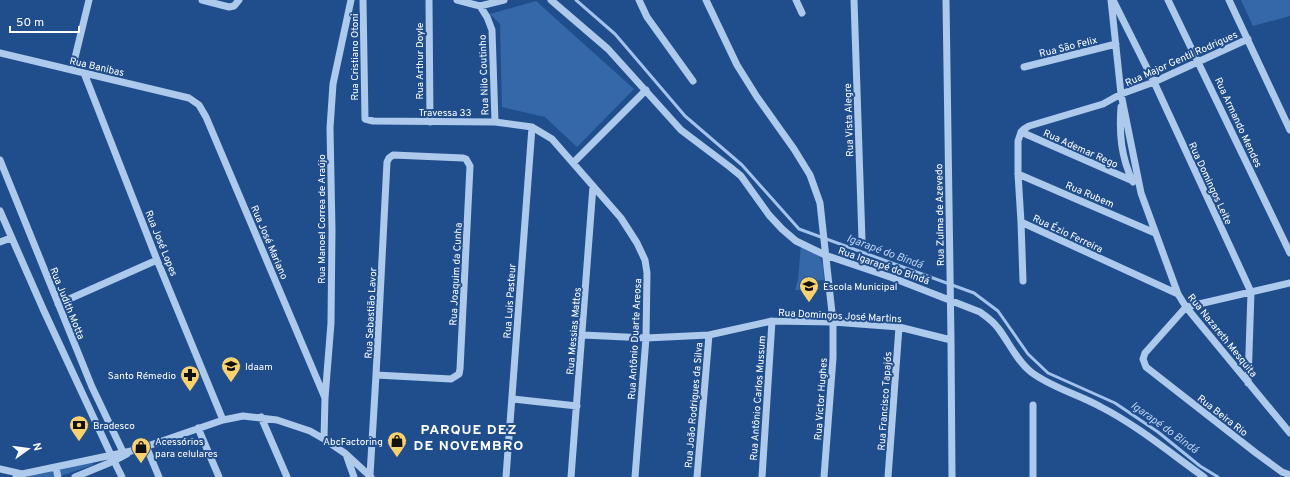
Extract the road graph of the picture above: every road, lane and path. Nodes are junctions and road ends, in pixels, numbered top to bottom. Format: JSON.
{"nodes":[{"id":1,"x":89,"y":0,"type":"edge"},
{"id":2,"x":202,"y":0,"type":"edge"},
{"id":3,"x":238,"y":0,"type":"edge"},
{"id":4,"x":351,"y":0,"type":"edge"},
{"id":5,"x":363,"y":0,"type":"edge"},
{"id":6,"x":429,"y":0,"type":"edge"},
{"id":7,"x":457,"y":0,"type":"edge"},
{"id":8,"x":504,"y":0,"type":"edge"},
{"id":9,"x":551,"y":0,"type":"edge"},
{"id":10,"x":639,"y":0,"type":"edge"},
{"id":11,"x":706,"y":0,"type":"edge"},
{"id":12,"x":796,"y":0,"type":"edge"},
{"id":13,"x":854,"y":0,"type":"edge"},
{"id":14,"x":946,"y":0,"type":"edge"},
{"id":15,"x":1112,"y":0,"type":"edge"},
{"id":16,"x":1168,"y":0,"type":"edge"},
{"id":17,"x":1229,"y":0,"type":"edge"},
{"id":18,"x":480,"y":6,"type":"junction"},
{"id":19,"x":802,"y":13,"type":"dead end"},
{"id":20,"x":1248,"y":39,"type":"junction"},
{"id":21,"x":1116,"y":44,"type":"junction"},
{"id":22,"x":0,"y":53,"type":"edge"},
{"id":23,"x":1198,"y":61,"type":"junction"},
{"id":24,"x":1024,"y":67,"type":"dead end"},
{"id":25,"x":72,"y":70,"type":"junction"},
{"id":26,"x":84,"y":73,"type":"junction"},
{"id":27,"x":693,"y":81,"type":"dead end"},
{"id":28,"x":1154,"y":82,"type":"junction"},
{"id":29,"x":646,"y":90,"type":"junction"},
{"id":30,"x":1121,"y":94,"type":"junction"},
{"id":31,"x":189,"y":98,"type":"joint"},
{"id":32,"x":364,"y":114,"type":"joint"},
{"id":33,"x":430,"y":122,"type":"junction"},
{"id":34,"x":495,"y":122,"type":"junction"},
{"id":35,"x":532,"y":127,"type":"junction"},
{"id":36,"x":1290,"y":130,"type":"edge"},
{"id":37,"x":1021,"y":132,"type":"junction"},
{"id":38,"x":0,"y":160,"type":"edge"},
{"id":39,"x":574,"y":162,"type":"junction"},
{"id":40,"x":470,"y":166,"type":"joint"},
{"id":41,"x":1018,"y":174,"type":"junction"},
{"id":42,"x":1133,"y":181,"type":"junction"},
{"id":43,"x":593,"y":186,"type":"junction"},
{"id":44,"x":1141,"y":193,"type":"junction"},
{"id":45,"x":0,"y":211,"type":"edge"},
{"id":46,"x":1021,"y":222,"type":"junction"},
{"id":47,"x":1155,"y":233,"type":"junction"},
{"id":48,"x":11,"y":238,"type":"junction"},
{"id":49,"x":862,"y":240,"type":"dead end"},
{"id":50,"x":0,"y":242,"type":"edge"},
{"id":51,"x":1290,"y":253,"type":"edge"},
{"id":52,"x":825,"y":255,"type":"junction"},
{"id":53,"x":157,"y":260,"type":"junction"},
{"id":54,"x":1023,"y":282,"type":"dead end"},
{"id":55,"x":1290,"y":282,"type":"edge"},
{"id":56,"x":1251,"y":292,"type":"junction"},
{"id":57,"x":1178,"y":294,"type":"junction"},
{"id":58,"x":950,"y":296,"type":"junction"},
{"id":59,"x":58,"y":304,"type":"junction"},
{"id":60,"x":1186,"y":307,"type":"junction"},
{"id":61,"x":772,"y":320,"type":"junction"},
{"id":62,"x":833,"y":322,"type":"junction"},
{"id":63,"x":899,"y":327,"type":"junction"},
{"id":64,"x":583,"y":335,"type":"junction"},
{"id":65,"x":709,"y":335,"type":"junction"},
{"id":66,"x":646,"y":338,"type":"junction"},
{"id":67,"x":951,"y":340,"type":"junction"},
{"id":68,"x":376,"y":375,"type":"junction"},
{"id":69,"x":1248,"y":383,"type":"junction"},
{"id":70,"x":325,"y":398,"type":"junction"},
{"id":71,"x":512,"y":399,"type":"junction"},
{"id":72,"x":1033,"y":405,"type":"dead end"},
{"id":73,"x":577,"y":406,"type":"junction"},
{"id":74,"x":261,"y":417,"type":"junction"},
{"id":75,"x":223,"y":420,"type":"junction"},
{"id":76,"x":198,"y":428,"type":"junction"},
{"id":77,"x":1290,"y":433,"type":"edge"},
{"id":78,"x":324,"y":439,"type":"junction"},
{"id":79,"x":146,"y":446,"type":"junction"},
{"id":80,"x":132,"y":451,"type":"junction"},
{"id":81,"x":123,"y":452,"type":"junction"},
{"id":82,"x":346,"y":454,"type":"junction"},
{"id":83,"x":113,"y":458,"type":"junction"},
{"id":84,"x":56,"y":468,"type":"junction"},
{"id":85,"x":0,"y":469,"type":"edge"},
{"id":86,"x":90,"y":474,"type":"edge"},
{"id":87,"x":19,"y":475,"type":"edge"},
{"id":88,"x":1290,"y":475,"type":"edge"},
{"id":89,"x":370,"y":476,"type":"edge"},
{"id":90,"x":58,"y":477,"type":"edge"},
{"id":91,"x":75,"y":477,"type":"edge"},
{"id":92,"x":122,"y":477,"type":"edge"},
{"id":93,"x":159,"y":477,"type":"edge"},
{"id":94,"x":219,"y":477,"type":"edge"},
{"id":95,"x":287,"y":477,"type":"edge"},
{"id":96,"x":354,"y":477,"type":"edge"},
{"id":97,"x":506,"y":477,"type":"edge"},
{"id":98,"x":571,"y":477,"type":"edge"},
{"id":99,"x":635,"y":477,"type":"edge"},
{"id":100,"x":697,"y":477,"type":"edge"},
{"id":101,"x":762,"y":477,"type":"edge"},
{"id":102,"x":824,"y":477,"type":"edge"},
{"id":103,"x":888,"y":477,"type":"edge"},
{"id":104,"x":952,"y":477,"type":"edge"},
{"id":105,"x":1033,"y":477,"type":"edge"},
{"id":106,"x":1204,"y":477,"type":"edge"}],
"edges":[{"from":1,"to":25,"type":"street"},
{"from":2,"to":3,"type":"street"},
{"from":4,"to":70,"type":"street","name":"Rua Manoel Correa de Araújo"},
{"from":5,"to":32,"type":"street","name":"Rua Cristiano Otoni"},
{"from":6,"to":33,"type":"street","name":"Rua Arthur Doyle"},
{"from":7,"to":18,"type":"street"},
{"from":8,"to":18,"type":"street"},
{"from":9,"to":29,"type":"street","name":"Rua Igarapé do Bindá"},
{"from":10,"to":27,"type":"street"},
{"from":11,"to":52,"type":"street","name":"Rua Victor Hughes"},
{"from":12,"to":19,"type":"street"},
{"from":13,"to":49,"type":"street","name":"Rua Vista Alegre"},
{"from":14,"to":58,"type":"street","name":"Rua Zulma de Azevedo"},
{"from":15,"to":21,"type":"street","name":"Rua Nazareth Mesquita"},
{"from":15,"to":28,"type":"street","name":"Rua Domingos Leite"},
{"from":16,"to":23,"type":"street","name":"Rua Armando Mendes"},
{"from":17,"to":20,"type":"street"},
{"from":18,"to":34,"type":"street","name":"Rua Nilo Coutinho"},
{"from":20,"to":23,"type":"street","name":"Rua Major Gentil Rodrigues"},
{"from":20,"to":36,"type":"street"},
{"from":21,"to":24,"type":"street","name":"Rua São Felix"},
{"from":21,"to":30,"type":"street","name":"Rua Nazareth Mesquita"},
{"from":22,"to":25,"type":"street","name":"Rua Banibas"},
{"from":23,"to":28,"type":"street","name":"Rua Major Gentil Rodrigues"},
{"from":23,"to":51,"type":"street","name":"Rua Armando Mendes"},
{"from":25,"to":26,"type":"street","name":"Rua Banibas"},
{"from":26,"to":31,"type":"street","name":"Rua Banibas"},
{"from":26,"to":53,"type":"street","name":"Rua José Lopes"},
{"from":28,"to":30,"type":"street","name":"Rua Major Gentil Rodrigues"},
{"from":28,"to":56,"type":"street","name":"Rua Domingos Leite"},
{"from":29,"to":39,"type":"street"},
{"from":29,"to":52,"type":"street","name":"Rua Igarapé do Bindá"},
{"from":30,"to":37,"type":"street"},
{"from":30,"to":42,"type":"street","name":"Rua Nazareth Mesquita"},
{"from":30,"to":44,"type":"street","name":"Rua Nazareth Mesquita"},
{"from":31,"to":70,"type":"street","name":"Rua José Mariano"},
{"from":32,"to":33,"type":"street","name":"Travessa 33"},
{"from":33,"to":34,"type":"street","name":"Travessa 33"},
{"from":34,"to":35,"type":"street","name":"Travessa 33"},
{"from":35,"to":39,"type":"street","name":"Rua Antônio Duarte Areosa"},
{"from":35,"to":71,"type":"street","name":"Rua Luis Pasteur"},
{"from":37,"to":41,"type":"street","name":"Rua Ézio Ferreira"},
{"from":37,"to":42,"type":"street","name":"Rua Ademar Rego"},
{"from":38,"to":59,"type":"street","name":"Rua Judith Motta"},
{"from":39,"to":43,"type":"street","name":"Rua Antônio Duarte Areosa"},
{"from":40,"to":68,"type":"street","name":"Rua Joaquim da Cunha"},
{"from":40,"to":68,"type":"street","name":"Rua Sebastião Lavor"},
{"from":41,"to":46,"type":"street","name":"Rua Ézio Ferreira"},
{"from":41,"to":47,"type":"street","name":"Rua Rubem"},
{"from":42,"to":44,"type":"street","name":"Rua Nazareth Mesquita"},
{"from":43,"to":64,"type":"street","name":"Rua Messias Mattos"},
{"from":43,"to":66,"type":"street","name":"Rua Antônio Duarte Areosa"},
{"from":44,"to":47,"type":"street","name":"Rua Nazareth Mesquita"},
{"from":45,"to":48,"type":"street"},
{"from":46,"to":54,"type":"street"},
{"from":46,"to":57,"type":"street","name":"Rua Ézio Ferreira"},
{"from":47,"to":57,"type":"street","name":"Rua Nazareth Mesquita"},
{"from":48,"to":50,"type":"street"},
{"from":48,"to":83,"type":"street"},
{"from":52,"to":58,"type":"street","name":"Rua Igarapé do Bindá"},
{"from":52,"to":62,"type":"street","name":"Rua Victor Hughes"},
{"from":53,"to":59,"type":"street"},
{"from":53,"to":75,"type":"street","name":"Rua José Lopes"},
{"from":55,"to":56,"type":"street"},
{"from":56,"to":60,"type":"street"},
{"from":56,"to":69,"type":"street","name":"Rua Domingos Leite"},
{"from":57,"to":60,"type":"street","name":"Rua Nazareth Mesquita"},
{"from":58,"to":67,"type":"street","name":"Rua Zulma de Azevedo"},
{"from":58,"to":106,"type":"street","name":"Rua Igarapé do Bindá"},
{"from":59,"to":81,"type":"street","name":"Rua Judith Motta"},
{"from":60,"to":69,"type":"street","name":"Rua Nazareth Mesquita"},
{"from":60,"to":88,"type":"street","name":"Rua Beira Rio"},
{"from":61,"to":62,"type":"street","name":"Rua Domingos José Martins"},
{"from":61,"to":65,"type":"street","name":"Rua Domingos José Martins"},
{"from":61,"to":101,"type":"street","name":"Rua Antônio Carlos Mussum"},
{"from":62,"to":63,"type":"street","name":"Rua Domingos José Martins"},
{"from":62,"to":102,"type":"street","name":"Rua Victor Hughes"},
{"from":63,"to":67,"type":"street","name":"Rua Domingos José Martins"},
{"from":63,"to":103,"type":"street","name":"Rua Francisco Tapajós"},
{"from":64,"to":66,"type":"street","name":"Rua Domingos José Martins"},
{"from":64,"to":73,"type":"street","name":"Rua Messias Mattos"},
{"from":65,"to":66,"type":"street","name":"Rua Domingos José Martins"},
{"from":65,"to":100,"type":"street","name":"Rua João Rodrigues da Silva"},
{"from":66,"to":99,"type":"street","name":"Rua Antônio Duarte Areosa"},
{"from":67,"to":104,"type":"street","name":"Rua Zulma de Azevedo"},
{"from":68,"to":89,"type":"street","name":"Rua Sebastião Lavor"},
{"from":69,"to":77,"type":"street","name":"Rua Nazareth Mesquita"},
{"from":70,"to":78,"type":"street","name":"Rua Manoel Correa de Araújo"},
{"from":71,"to":73,"type":"street"},
{"from":71,"to":97,"type":"street","name":"Rua Luis Pasteur"},
{"from":72,"to":105,"type":"street"},
{"from":73,"to":98,"type":"street","name":"Rua Messias Mattos"},
{"from":74,"to":75,"type":"street"},
{"from":74,"to":78,"type":"street"},
{"from":74,"to":95,"type":"street"},
{"from":75,"to":76,"type":"street"},
{"from":76,"to":79,"type":"street"},
{"from":76,"to":94,"type":"street"},
{"from":78,"to":82,"type":"street"},
{"from":79,"to":80,"type":"street"},
{"from":79,"to":93,"type":"street"},
{"from":80,"to":81,"type":"street"},
{"from":80,"to":83,"type":"street"},
{"from":81,"to":83,"type":"street"},
{"from":82,"to":89,"type":"street"},
{"from":82,"to":96,"type":"street"},
{"from":83,"to":84,"type":"street"},
{"from":83,"to":86,"type":"street"},
{"from":83,"to":92,"type":"street"},
{"from":84,"to":87,"type":"street"},
{"from":84,"to":90,"type":"street"},
{"from":85,"to":87,"type":"street"},
{"from":86,"to":91,"type":"street"}]}
